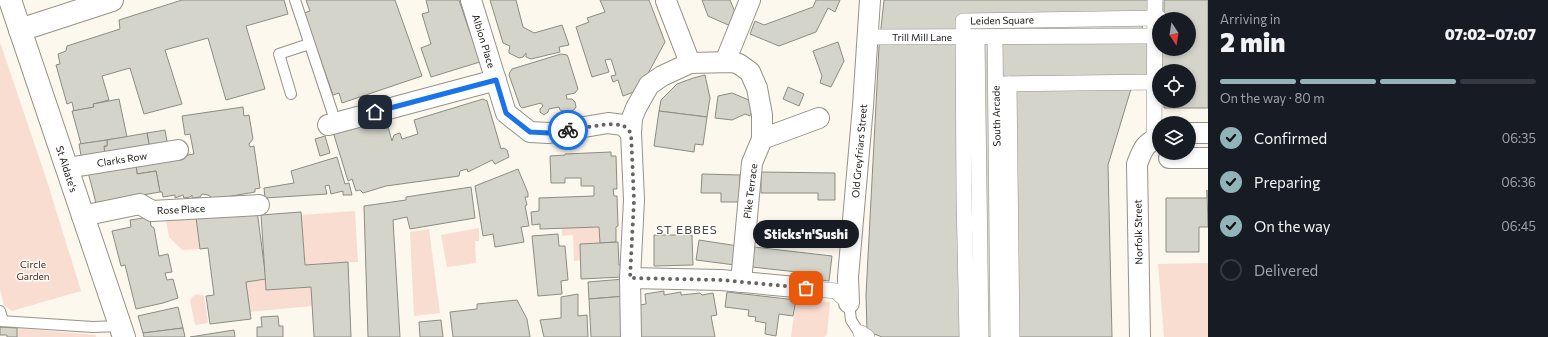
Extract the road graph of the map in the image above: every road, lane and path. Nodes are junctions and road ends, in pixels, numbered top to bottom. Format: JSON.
{"nodes":[{"id":1,"x":10,"y":0,"type":"edge"},
{"id":2,"x":112,"y":0,"type":"edge"},
{"id":3,"x":295,"y":0,"type":"edge"},
{"id":4,"x":471,"y":0,"type":"edge"},
{"id":5,"x":750,"y":0,"type":"edge"},
{"id":6,"x":870,"y":0,"type":"edge"},
{"id":7,"x":1155,"y":0,"type":"edge"},
{"id":8,"x":1159,"y":0,"type":"edge"},
{"id":9,"x":666,"y":2,"type":"dead end"},
{"id":10,"x":1156,"y":12,"type":"edge"},
{"id":11,"x":1158,"y":12,"type":"edge"},
{"id":12,"x":1152,"y":18,"type":"edge"},
{"id":13,"x":20,"y":30,"type":"junction"},
{"id":14,"x":977,"y":37,"type":"junction"},
{"id":15,"x":995,"y":37,"type":"junction"},
{"id":16,"x":868,"y":38,"type":"junction"},
{"id":17,"x":1152,"y":41,"type":"edge"},
{"id":18,"x":310,"y":44,"type":"junction"},
{"id":19,"x":1157,"y":56,"type":"edge"},
{"id":20,"x":725,"y":62,"type":"junction"},
{"id":21,"x":690,"y":63,"type":"junction"},
{"id":22,"x":496,"y":80,"type":"junction"},
{"id":23,"x":1152,"y":82,"type":"edge"},
{"id":24,"x":1009,"y":84,"type":"junction"},
{"id":25,"x":964,"y":85,"type":"junction"},
{"id":26,"x":291,"y":94,"type":"dead end"},
{"id":27,"x":1155,"y":116,"type":"edge"},
{"id":28,"x":819,"y":118,"type":"dead end"},
{"id":29,"x":332,"y":124,"type":"joint"},
{"id":30,"x":631,"y":133,"type":"junction"},
{"id":31,"x":1196,"y":133,"type":"edge"},
{"id":32,"x":1208,"y":133,"type":"edge"},
{"id":33,"x":762,"y":139,"type":"junction"},
{"id":34,"x":1152,"y":140,"type":"edge"},
{"id":35,"x":178,"y":150,"type":"dead end"},
{"id":36,"x":1196,"y":158,"type":"edge"},
{"id":37,"x":1208,"y":158,"type":"edge"},
{"id":38,"x":67,"y":168,"type":"junction"},
{"id":39,"x":964,"y":196,"type":"junction"},
{"id":40,"x":1010,"y":196,"type":"junction"},
{"id":41,"x":259,"y":205,"type":"dead end"},
{"id":42,"x":82,"y":216,"type":"junction"},
{"id":43,"x":630,"y":278,"type":"junction"},
{"id":44,"x":741,"y":282,"type":"junction"},
{"id":45,"x":806,"y":288,"type":"joint"},
{"id":46,"x":1011,"y":294,"type":"junction"},
{"id":47,"x":966,"y":295,"type":"junction"},
{"id":48,"x":849,"y":303,"type":"junction"},
{"id":49,"x":1,"y":318,"type":"edge"},
{"id":50,"x":122,"y":332,"type":"edge"},
{"id":51,"x":863,"y":336,"type":"edge"},
{"id":52,"x":631,"y":337,"type":"edge"},
{"id":53,"x":967,"y":337,"type":"edge"},
{"id":54,"x":981,"y":337,"type":"edge"},
{"id":55,"x":998,"y":337,"type":"edge"},
{"id":56,"x":1012,"y":337,"type":"edge"},
{"id":57,"x":1140,"y":337,"type":"edge"}],
"edges":[{"from":1,"to":13,"type":"street","name":"St Aldate's"},
{"from":2,"to":13,"type":"street"},
{"from":3,"to":18,"type":"lane"},
{"from":4,"to":22,"type":"street","name":"Albion Place"},
{"from":5,"to":20,"type":"street"},
{"from":6,"to":16,"type":"street","name":"Old Greyfriars Street"},
{"from":7,"to":10,"type":"street"},
{"from":8,"to":11,"type":"street"},
{"from":9,"to":21,"type":"street"},
{"from":12,"to":25,"type":"street","name":"Leiden Square"},
{"from":13,"to":38,"type":"street","name":"St Aldate's"},
{"from":14,"to":15,"type":"street","name":"Leiden Square"},
{"from":14,"to":16,"type":"street","name":"Trill Mill Lane"},
{"from":14,"to":54,"type":"street","name":"South Arcade"},
{"from":15,"to":17,"type":"street","name":"Leiden Square"},
{"from":15,"to":55,"type":"street","name":"South Arcade"},
{"from":16,"to":48,"type":"street","name":"Old Greyfriars Street"},
{"from":18,"to":26,"type":"lane"},
{"from":18,"to":29,"type":"lane"},
{"from":19,"to":27,"type":"street"},
{"from":20,"to":21,"type":"street"},
{"from":20,"to":33,"type":"street"},
{"from":21,"to":30,"type":"street"},
{"from":22,"to":29,"type":"street"},
{"from":22,"to":30,"type":"street","name":"Albion Place"},
{"from":23,"to":24,"type":"street"},
{"from":24,"to":25,"type":"street"},
{"from":24,"to":40,"type":"street","name":"South Arcade"},
{"from":25,"to":39,"type":"street"},
{"from":28,"to":33,"type":"street"},
{"from":30,"to":43,"type":"street"},
{"from":31,"to":32,"type":"street"},
{"from":33,"to":44,"type":"street","name":"Pike Terrace"},
{"from":34,"to":57,"type":"street","name":"Norfolk Street"},
{"from":35,"to":38,"type":"street","name":"Clarks Row"},
{"from":36,"to":37,"type":"street"},
{"from":38,"to":42,"type":"street","name":"St Aldate's"},
{"from":39,"to":40,"type":"street"},
{"from":39,"to":47,"type":"street"},
{"from":40,"to":46,"type":"street","name":"South Arcade"},
{"from":41,"to":42,"type":"street","name":"Rose Place"},
{"from":42,"to":50,"type":"street","name":"St Aldate's"},
{"from":43,"to":44,"type":"street"},
{"from":43,"to":52,"type":"street"},
{"from":44,"to":45,"type":"street"},
{"from":45,"to":48,"type":"street"},
{"from":46,"to":47,"type":"street"},
{"from":46,"to":56,"type":"street","name":"South Arcade"},
{"from":47,"to":53,"type":"street"},
{"from":48,"to":51,"type":"lane"},
{"from":49,"to":50,"type":"lane"}]}
